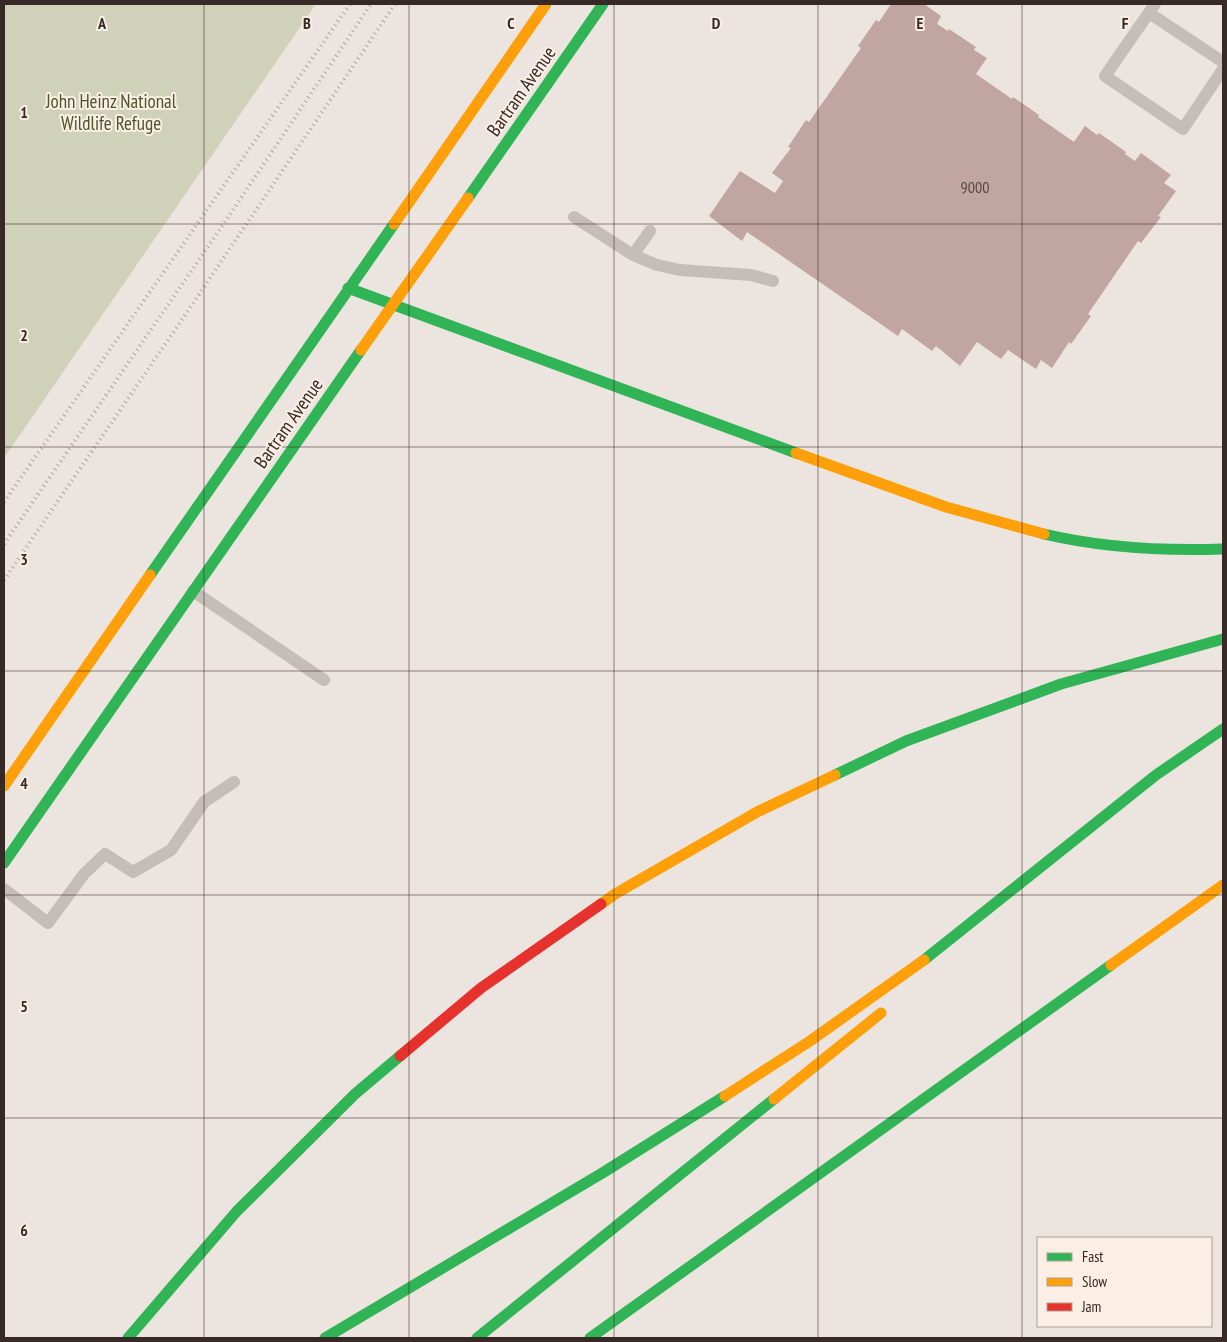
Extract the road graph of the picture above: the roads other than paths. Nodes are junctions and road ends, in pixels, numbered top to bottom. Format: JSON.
{"nodes":[{"id":1,"x":546,"y":4,"type":"edge"},
{"id":2,"x":603,"y":4,"type":"edge"},
{"id":3,"x":1152,"y":8,"type":"edge"},
{"id":4,"x":1223,"y":62,"type":"edge"},
{"id":5,"x":1223,"y":69,"type":"edge"},
{"id":6,"x":574,"y":217,"type":"dead end"},
{"id":7,"x":650,"y":231,"type":"dead end"},
{"id":8,"x":633,"y":255,"type":"junction"},
{"id":9,"x":773,"y":281,"type":"dead end"},
{"id":10,"x":348,"y":288,"type":"junction"},
{"id":11,"x":393,"y":304,"type":"junction"},
{"id":12,"x":1223,"y":549,"type":"edge"},
{"id":13,"x":192,"y":591,"type":"junction"},
{"id":14,"x":1220,"y":640,"type":"edge"},
{"id":15,"x":324,"y":680,"type":"dead end"},
{"id":16,"x":1223,"y":729,"type":"edge"},
{"id":17,"x":1223,"y":734,"type":"edge"},
{"id":18,"x":1172,"y":778,"type":"dead end"},
{"id":19,"x":234,"y":782,"type":"dead end"},
{"id":20,"x":4,"y":786,"type":"edge"},
{"id":21,"x":4,"y":863,"type":"edge"},
{"id":22,"x":1223,"y":885,"type":"edge"},
{"id":23,"x":4,"y":889,"type":"edge"},
{"id":24,"x":887,"y":1008,"type":"dead end"},
{"id":25,"x":128,"y":1338,"type":"edge"},
{"id":26,"x":325,"y":1338,"type":"edge"},
{"id":27,"x":477,"y":1338,"type":"edge"},
{"id":28,"x":590,"y":1338,"type":"edge"}],
"edges":[{"from":1,"to":10,"type":"main road","name":"Bartram Avenue"},
{"from":2,"to":11,"type":"main road","name":"Bartram Avenue"},
{"from":3,"to":4,"type":"lane"},
{"from":3,"to":5,"type":"lane"},
{"from":6,"to":8,"type":"lane"},
{"from":7,"to":8,"type":"lane"},
{"from":8,"to":9,"type":"lane"},
{"from":10,"to":11,"type":"main road"},
{"from":10,"to":20,"type":"main road","name":"Bartram Avenue"},
{"from":11,"to":12,"type":"main road"},
{"from":11,"to":13,"type":"main road","name":"Bartram Avenue"},
{"from":13,"to":15,"type":"lane"},
{"from":13,"to":21,"type":"main road","name":"Bartram Avenue"},
{"from":14,"to":25,"type":"main road"},
{"from":16,"to":26,"type":"main road"},
{"from":17,"to":18,"type":"main road"},
{"from":19,"to":23,"type":"lane"},
{"from":22,"to":28,"type":"main road"},
{"from":24,"to":27,"type":"main road"}]}
